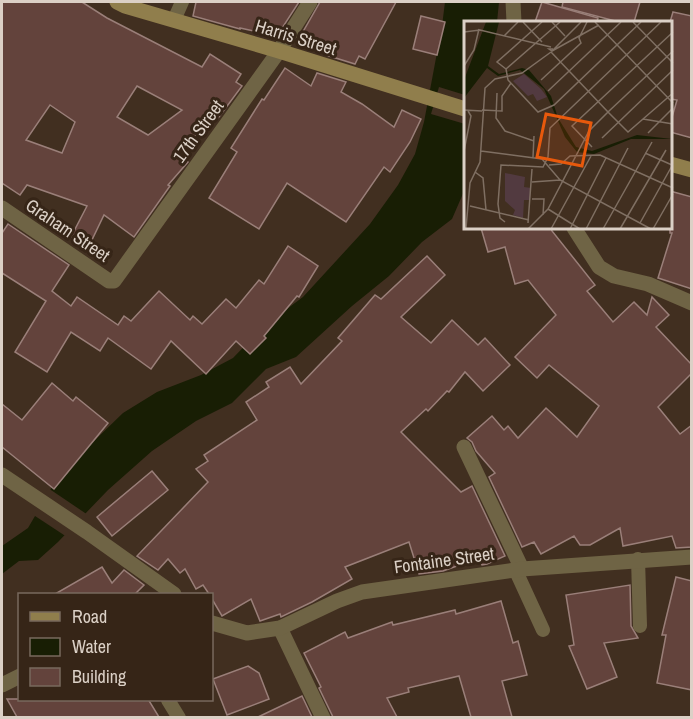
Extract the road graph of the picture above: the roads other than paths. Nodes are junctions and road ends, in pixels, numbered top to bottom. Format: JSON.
{"nodes":[{"id":1,"x":117,"y":2,"type":"edge"},
{"id":2,"x":182,"y":2,"type":"edge"},
{"id":3,"x":310,"y":2,"type":"edge"},
{"id":4,"x":513,"y":2,"type":"edge"},
{"id":5,"x":174,"y":20,"type":"junction"},
{"id":6,"x":514,"y":21,"type":"edge"},
{"id":7,"x":279,"y":51,"type":"junction"},
{"id":8,"x":464,"y":109,"type":"edge"},
{"id":9,"x":672,"y":165,"type":"edge"},
{"id":10,"x":692,"y":170,"type":"edge"},
{"id":11,"x":2,"y":208,"type":"edge"},
{"id":12,"x":575,"y":230,"type":"edge"},
{"id":13,"x":114,"y":281,"type":"joint"},
{"id":14,"x":692,"y":303,"type":"edge"},
{"id":15,"x":464,"y":447,"type":"dead end"},
{"id":16,"x":2,"y":475,"type":"edge"},
{"id":17,"x":692,"y":556,"type":"edge"},
{"id":18,"x":638,"y":559,"type":"junction"},
{"id":19,"x":518,"y":569,"type":"junction"},
{"id":20,"x":169,"y":593,"type":"edge"},
{"id":21,"x":213,"y":623,"type":"edge"},
{"id":22,"x":640,"y":626,"type":"dead end"},
{"id":23,"x":280,"y":628,"type":"junction"},
{"id":24,"x":543,"y":630,"type":"dead end"},
{"id":25,"x":18,"y":677,"type":"edge"},
{"id":26,"x":2,"y":685,"type":"edge"},
{"id":27,"x":169,"y":701,"type":"edge"},
{"id":28,"x":179,"y":717,"type":"edge"},
{"id":29,"x":323,"y":717,"type":"edge"}],
"edges":[{"from":1,"to":5,"type":"main road","name":"Harris Street"},
{"from":2,"to":5,"type":"lane"},
{"from":3,"to":7,"type":"street","name":"17th Street"},
{"from":4,"to":6,"type":"street"},
{"from":5,"to":7,"type":"main road","name":"Harris Street"},
{"from":7,"to":8,"type":"main road","name":"Harris Street"},
{"from":7,"to":13,"type":"street","name":"17th Street"},
{"from":9,"to":10,"type":"main road"},
{"from":11,"to":13,"type":"street","name":"Graham Street"},
{"from":12,"to":14,"type":"street"},
{"from":15,"to":19,"type":"street"},
{"from":16,"to":20,"type":"street"},
{"from":17,"to":18,"type":"street","name":"Fontaine Street"},
{"from":18,"to":19,"type":"street","name":"Fontaine Street"},
{"from":18,"to":22,"type":"lane"},
{"from":19,"to":23,"type":"street","name":"Fontaine Street"},
{"from":19,"to":24,"type":"lane"},
{"from":21,"to":23,"type":"street","name":"Fontaine Street"},
{"from":23,"to":29,"type":"street"},
{"from":25,"to":26,"type":"street"},
{"from":27,"to":28,"type":"lane"}]}
